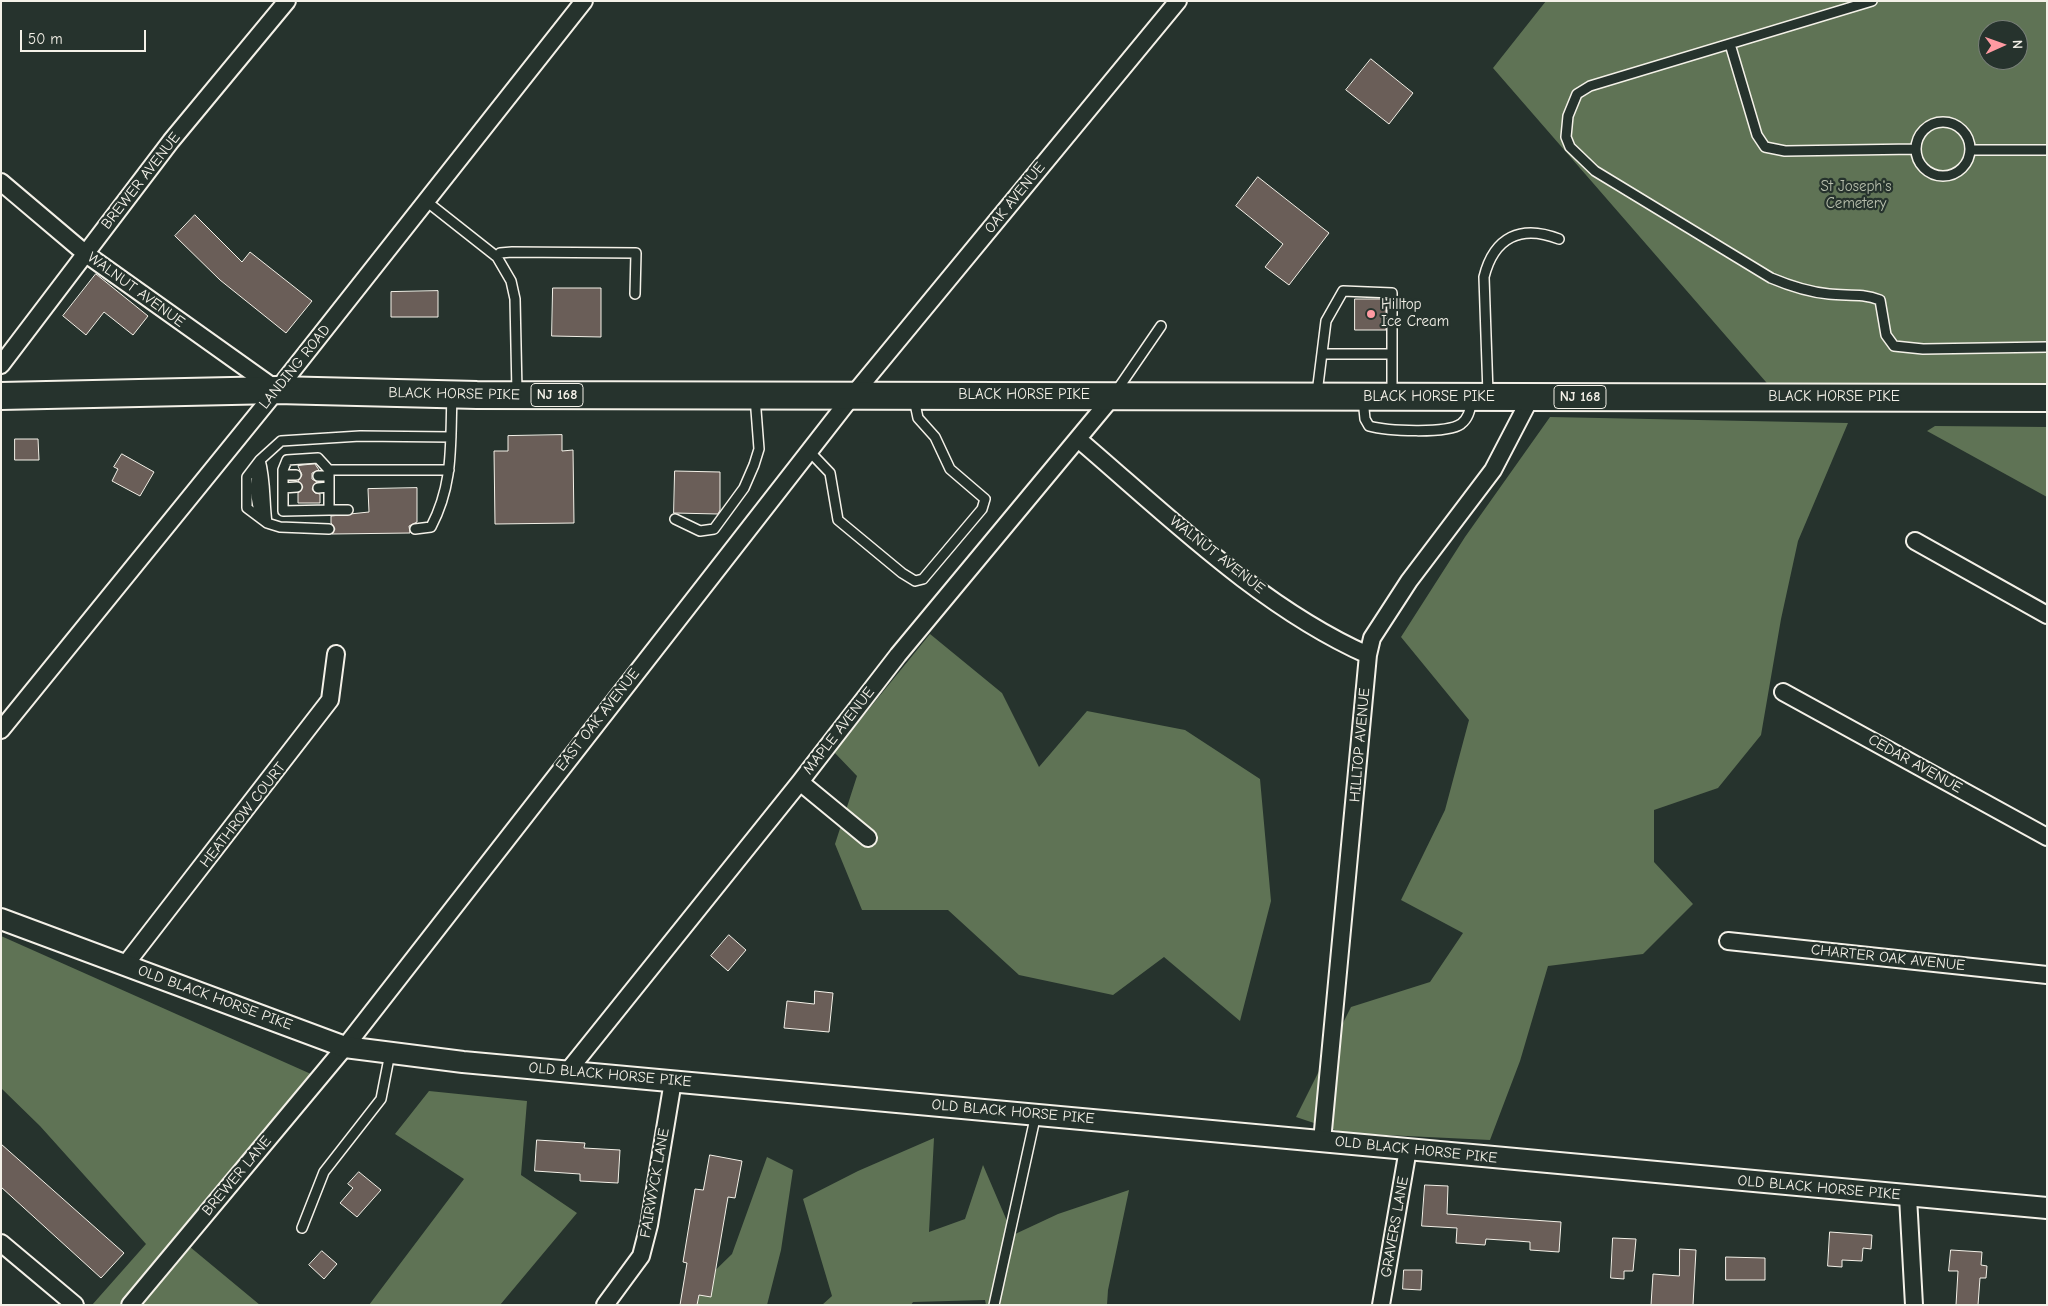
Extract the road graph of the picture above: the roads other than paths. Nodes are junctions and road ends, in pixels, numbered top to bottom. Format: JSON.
{"nodes":[{"id":1,"x":286,"y":1,"type":"edge"},
{"id":2,"x":584,"y":1,"type":"edge"},
{"id":3,"x":1178,"y":1,"type":"edge"},
{"id":4,"x":1872,"y":1,"type":"edge"},
{"id":5,"x":1730,"y":44,"type":"junction"},
{"id":6,"x":1916,"y":149,"type":"junction"},
{"id":7,"x":1971,"y":150,"type":"junction"},
{"id":8,"x":2047,"y":150,"type":"edge"},
{"id":9,"x":1,"y":182,"type":"edge"},
{"id":10,"x":426,"y":201,"type":"junction"},
{"id":11,"x":1559,"y":238,"type":"dead end"},
{"id":12,"x":86,"y":254,"type":"junction"},
{"id":13,"x":497,"y":257,"type":"junction"},
{"id":14,"x":635,"y":294,"type":"dead end"},
{"id":15,"x":1161,"y":326,"type":"dead end"},
{"id":16,"x":2047,"y":348,"type":"edge"},
{"id":17,"x":1322,"y":354,"type":"junction"},
{"id":18,"x":1392,"y":354,"type":"junction"},
{"id":19,"x":1,"y":365,"type":"edge"},
{"id":20,"x":277,"y":390,"type":"junction"},
{"id":21,"x":452,"y":394,"type":"junction"},
{"id":22,"x":755,"y":394,"type":"junction"},
{"id":23,"x":517,"y":395,"type":"junction"},
{"id":24,"x":853,"y":395,"type":"junction"},
{"id":25,"x":913,"y":395,"type":"junction"},
{"id":26,"x":1114,"y":395,"type":"junction"},
{"id":27,"x":1,"y":396,"type":"edge"},
{"id":28,"x":1317,"y":396,"type":"junction"},
{"id":29,"x":1362,"y":396,"type":"junction"},
{"id":30,"x":1392,"y":397,"type":"junction"},
{"id":31,"x":1481,"y":397,"type":"junction"},
{"id":32,"x":1530,"y":398,"type":"junction"},
{"id":33,"x":2047,"y":398,"type":"edge"},
{"id":34,"x":451,"y":437,"type":"junction"},
{"id":35,"x":1078,"y":439,"type":"junction"},
{"id":36,"x":810,"y":451,"type":"junction"},
{"id":37,"x":260,"y":460,"type":"junction"},
{"id":38,"x":449,"y":470,"type":"junction"},
{"id":39,"x":329,"y":473,"type":"junction"},
{"id":40,"x":283,"y":475,"type":"junction"},
{"id":41,"x":296,"y":475,"type":"dead end"},
{"id":42,"x":318,"y":476,"type":"dead end"},
{"id":43,"x":329,"y":487,"type":"junction"},
{"id":44,"x":283,"y":488,"type":"junction"},
{"id":45,"x":296,"y":488,"type":"dead end"},
{"id":46,"x":318,"y":488,"type":"dead end"},
{"id":47,"x":329,"y":510,"type":"junction"},
{"id":48,"x":348,"y":510,"type":"dead end"},
{"id":49,"x":675,"y":519,"type":"dead end"},
{"id":50,"x":267,"y":523,"type":"junction"},
{"id":51,"x":329,"y":529,"type":"dead end"},
{"id":52,"x":415,"y":529,"type":"dead end"},
{"id":53,"x":1915,"y":541,"type":"dead end"},
{"id":54,"x":2047,"y":616,"type":"edge"},
{"id":55,"x":336,"y":654,"type":"dead end"},
{"id":56,"x":1368,"y":655,"type":"junction"},
{"id":57,"x":1783,"y":692,"type":"dead end"},
{"id":58,"x":1,"y":730,"type":"edge"},
{"id":59,"x":800,"y":782,"type":"junction"},
{"id":60,"x":2047,"y":837,"type":"edge"},
{"id":61,"x":868,"y":838,"type":"dead end"},
{"id":62,"x":1,"y":919,"type":"edge"},
{"id":63,"x":1728,"y":941,"type":"dead end"},
{"id":64,"x":125,"y":965,"type":"junction"},
{"id":65,"x":2047,"y":975,"type":"edge"},
{"id":66,"x":344,"y":1047,"type":"junction"},
{"id":67,"x":390,"y":1053,"type":"junction"},
{"id":68,"x":568,"y":1071,"type":"junction"},
{"id":69,"x":673,"y":1081,"type":"junction"},
{"id":70,"x":1036,"y":1114,"type":"junction"},
{"id":71,"x":1322,"y":1141,"type":"junction"},
{"id":72,"x":1408,"y":1150,"type":"junction"},
{"id":73,"x":1908,"y":1197,"type":"junction"},
{"id":74,"x":2047,"y":1208,"type":"edge"},
{"id":75,"x":302,"y":1228,"type":"dead end"},
{"id":76,"x":1,"y":1243,"type":"edge"},
{"id":77,"x":75,"y":1305,"type":"edge"},
{"id":78,"x":130,"y":1305,"type":"edge"},
{"id":79,"x":605,"y":1305,"type":"edge"},
{"id":80,"x":994,"y":1305,"type":"edge"},
{"id":81,"x":1381,"y":1305,"type":"edge"},
{"id":82,"x":1914,"y":1305,"type":"edge"}],
"edges":[{"from":1,"to":12,"type":"street","name":"BREWER AVENUE"},
{"from":2,"to":10,"type":"street","name":"LANDING ROAD"},
{"from":3,"to":24,"type":"street","name":"OAK AVENUE"},
{"from":4,"to":5,"type":"lane"},
{"from":5,"to":6,"type":"lane"},
{"from":5,"to":16,"type":"lane"},
{"from":6,"to":7,"type":"lane"},
{"from":6,"to":7,"type":"lane"},
{"from":7,"to":8,"type":"lane"},
{"from":9,"to":12,"type":"street","name":"WALNUT AVENUE"},
{"from":10,"to":13,"type":"lane"},
{"from":10,"to":20,"type":"street","name":"LANDING ROAD"},
{"from":11,"to":31,"type":"lane"},
{"from":12,"to":19,"type":"street","name":"BREWER AVENUE"},
{"from":12,"to":20,"type":"street","name":"WALNUT AVENUE"},
{"from":13,"to":14,"type":"lane"},
{"from":13,"to":23,"type":"lane"},
{"from":15,"to":26,"type":"lane"},
{"from":17,"to":18,"type":"lane"},
{"from":17,"to":18,"type":"lane"},
{"from":17,"to":28,"type":"lane"},
{"from":18,"to":30,"type":"lane"},
{"from":20,"to":21,"type":"main road","name":"BLACK HORSE PIKE","number":"NJ 168"},
{"from":20,"to":27,"type":"main road","name":"BLACK HORSE PIKE","number":"NJ 168"},
{"from":20,"to":58,"type":"street","name":"LANDING ROAD"},
{"from":21,"to":23,"type":"main road","name":"BLACK HORSE PIKE","number":"NJ 168"},
{"from":21,"to":34,"type":"lane"},
{"from":22,"to":23,"type":"main road","name":"BLACK HORSE PIKE","number":"NJ 168"},
{"from":22,"to":24,"type":"main road","name":"BLACK HORSE PIKE","number":"NJ 168"},
{"from":22,"to":49,"type":"lane"},
{"from":24,"to":25,"type":"main road","name":"BLACK HORSE PIKE","number":"NJ 168"},
{"from":24,"to":36,"type":"street","name":"EAST OAK AVENUE"},
{"from":25,"to":26,"type":"main road","name":"BLACK HORSE PIKE","number":"NJ 168"},
{"from":25,"to":36,"type":"lane"},
{"from":26,"to":28,"type":"main road","name":"BLACK HORSE PIKE","number":"NJ 168"},
{"from":26,"to":35,"type":"street","name":"MAPLE AVENUE"},
{"from":28,"to":29,"type":"main road","name":"BLACK HORSE PIKE","number":"NJ 168"},
{"from":29,"to":30,"type":"main road","name":"BLACK HORSE PIKE","number":"NJ 168"},
{"from":29,"to":31,"type":"lane"},
{"from":30,"to":31,"type":"main road","name":"BLACK HORSE PIKE","number":"NJ 168"},
{"from":31,"to":32,"type":"main road","name":"BLACK HORSE PIKE","number":"NJ 168"},
{"from":32,"to":33,"type":"main road","name":"BLACK HORSE PIKE","number":"NJ 168"},
{"from":32,"to":56,"type":"street","name":"HILLTOP AVENUE"},
{"from":34,"to":37,"type":"lane"},
{"from":34,"to":38,"type":"lane"},
{"from":35,"to":56,"type":"street","name":"WALNUT AVENUE"},
{"from":35,"to":59,"type":"street","name":"MAPLE AVENUE"},
{"from":36,"to":66,"type":"street","name":"EAST OAK AVENUE"},
{"from":37,"to":50,"type":"lane"},
{"from":37,"to":50,"type":"lane"},
{"from":38,"to":39,"type":"lane"},
{"from":38,"to":52,"type":"lane"},
{"from":39,"to":40,"type":"lane"},
{"from":39,"to":42,"type":"lane"},
{"from":39,"to":43,"type":"lane"},
{"from":40,"to":41,"type":"lane"},
{"from":40,"to":44,"type":"lane"},
{"from":43,"to":46,"type":"lane"},
{"from":43,"to":47,"type":"lane"},
{"from":44,"to":45,"type":"lane"},
{"from":44,"to":47,"type":"lane"},
{"from":47,"to":48,"type":"lane"},
{"from":50,"to":51,"type":"lane"},
{"from":53,"to":54,"type":"street"},
{"from":55,"to":64,"type":"street","name":"HEATHROW COURT"},
{"from":56,"to":71,"type":"street","name":"HILLTOP AVENUE"},
{"from":57,"to":60,"type":"street","name":"CEDAR AVENUE"},
{"from":59,"to":61,"type":"street"},
{"from":59,"to":68,"type":"street","name":"MAPLE AVENUE"},
{"from":62,"to":64,"type":"street","name":"OLD BLACK HORSE PIKE"},
{"from":63,"to":65,"type":"street","name":"CHARTER OAK AVENUE"},
{"from":64,"to":66,"type":"street","name":"OLD BLACK HORSE PIKE"},
{"from":66,"to":67,"type":"street","name":"OLD BLACK HORSE PIKE"},
{"from":66,"to":78,"type":"street","name":"BREWER LANE"},
{"from":67,"to":68,"type":"street","name":"OLD BLACK HORSE PIKE"},
{"from":67,"to":75,"type":"lane"},
{"from":68,"to":69,"type":"street","name":"OLD BLACK HORSE PIKE"},
{"from":69,"to":70,"type":"street","name":"OLD BLACK HORSE PIKE"},
{"from":69,"to":79,"type":"street","name":"FAIRWYCK LANE"},
{"from":70,"to":71,"type":"street","name":"OLD BLACK HORSE PIKE"},
{"from":70,"to":80,"type":"lane"},
{"from":71,"to":72,"type":"street","name":"OLD BLACK HORSE PIKE"},
{"from":72,"to":73,"type":"street","name":"OLD BLACK HORSE PIKE"},
{"from":72,"to":81,"type":"street","name":"GRAVERS LANE"},
{"from":73,"to":74,"type":"street","name":"OLD BLACK HORSE PIKE"},
{"from":73,"to":82,"type":"street"},
{"from":76,"to":77,"type":"street"}]}
